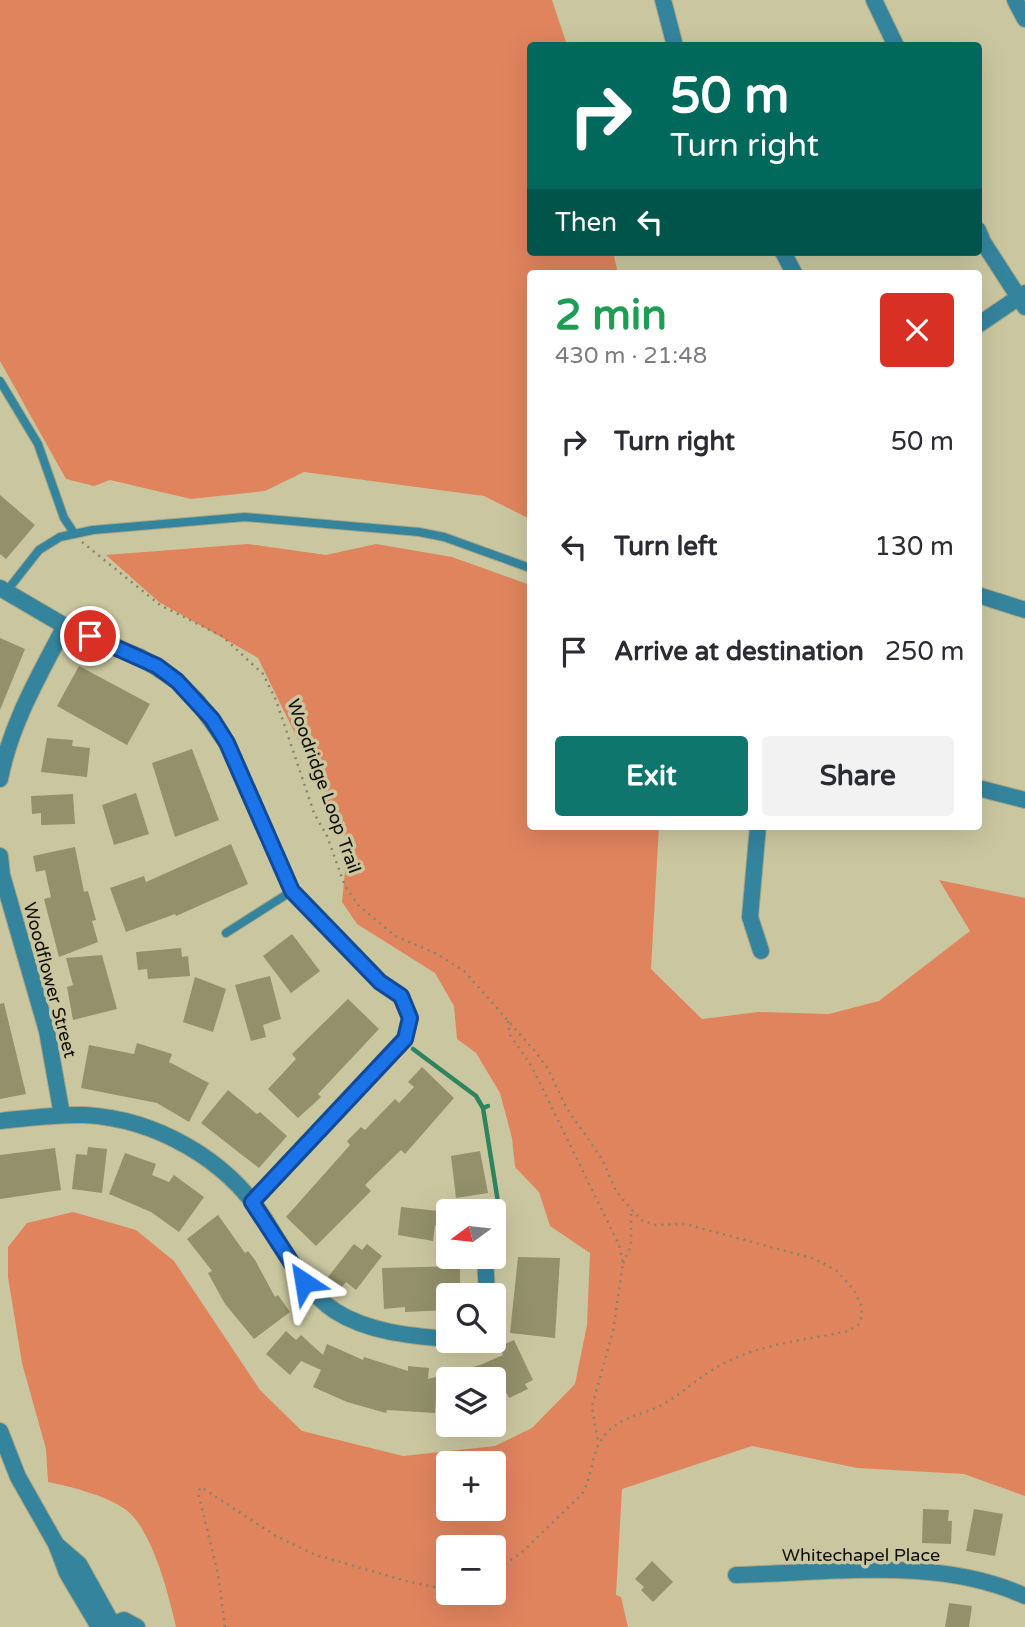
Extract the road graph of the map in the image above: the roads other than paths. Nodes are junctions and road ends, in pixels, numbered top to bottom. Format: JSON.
{"nodes":[{"id":1,"x":663,"y":0,"type":"edge"},
{"id":2,"x":874,"y":0,"type":"edge"},
{"id":3,"x":1015,"y":0,"type":"edge"},
{"id":4,"x":1025,"y":19,"type":"edge"},
{"id":5,"x":674,"y":42,"type":"edge"},
{"id":6,"x":894,"y":42,"type":"edge"},
{"id":7,"x":982,"y":240,"type":"edge"},
{"id":8,"x":1023,"y":299,"type":"edge"},
{"id":9,"x":982,"y":324,"type":"edge"},
{"id":10,"x":0,"y":381,"type":"edge"},
{"id":11,"x":74,"y":533,"type":"junction"},
{"id":12,"x":527,"y":567,"type":"edge"},
{"id":13,"x":3,"y":590,"type":"edge"},
{"id":14,"x":982,"y":596,"type":"edge"},
{"id":15,"x":1025,"y":610,"type":"edge"},
{"id":16,"x":65,"y":626,"type":"junction"},
{"id":17,"x":6,"y":730,"type":"edge"},
{"id":18,"x":0,"y":779,"type":"edge"},
{"id":19,"x":982,"y":789,"type":"edge"},
{"id":20,"x":1025,"y":800,"type":"edge"},
{"id":21,"x":758,"y":830,"type":"edge"},
{"id":22,"x":0,"y":856,"type":"edge"},
{"id":23,"x":292,"y":891,"type":"junction"},
{"id":24,"x":226,"y":933,"type":"dead end"},
{"id":25,"x":761,"y":951,"type":"dead end"},
{"id":26,"x":62,"y":1115,"type":"junction"},
{"id":27,"x":0,"y":1121,"type":"edge"},
{"id":28,"x":252,"y":1202,"type":"junction"},
{"id":29,"x":436,"y":1337,"type":"edge"},
{"id":30,"x":0,"y":1432,"type":"edge"},
{"id":31,"x":736,"y":1575,"type":"dead end"},
{"id":32,"x":1025,"y":1596,"type":"edge"},
{"id":33,"x":107,"y":1626,"type":"edge"},
{"id":34,"x":137,"y":1627,"type":"edge"}],
"edges":[{"from":1,"to":5,"type":"street"},
{"from":2,"to":6,"type":"street"},
{"from":3,"to":4,"type":"street"},
{"from":7,"to":8,"type":"street"},
{"from":8,"to":9,"type":"street"},
{"from":10,"to":11,"type":"lane"},
{"from":11,"to":12,"type":"lane"},
{"from":11,"to":13,"type":"lane"},
{"from":13,"to":16,"type":"street"},
{"from":14,"to":15,"type":"street"},
{"from":16,"to":17,"type":"street"},
{"from":16,"to":23,"type":"street"},
{"from":17,"to":18,"type":"street"},
{"from":19,"to":20,"type":"street"},
{"from":21,"to":25,"type":"street"},
{"from":22,"to":26,"type":"street","name":"Woodflower Street"},
{"from":23,"to":24,"type":"lane"},
{"from":23,"to":28,"type":"street"},
{"from":26,"to":27,"type":"street"},
{"from":26,"to":28,"type":"street"},
{"from":28,"to":29,"type":"street"},
{"from":30,"to":33,"type":"street"},
{"from":31,"to":32,"type":"street","name":"Whitechapel Place"},
{"from":33,"to":34,"type":"street"}]}
